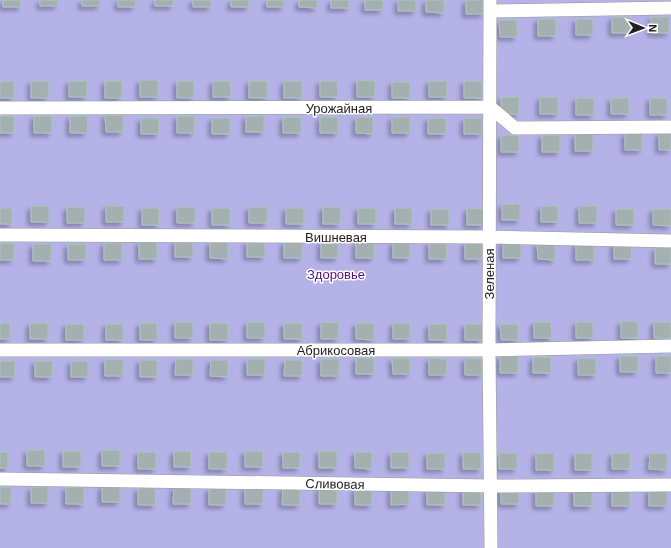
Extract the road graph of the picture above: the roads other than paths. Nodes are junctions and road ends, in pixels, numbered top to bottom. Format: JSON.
{"nodes":[{"id":1,"x":490,"y":6,"type":"edge"},
{"id":2,"x":671,"y":8,"type":"edge"},
{"id":3,"x":490,"y":107,"type":"junction"},
{"id":4,"x":0,"y":108,"type":"edge"},
{"id":5,"x":671,"y":127,"type":"edge"},
{"id":6,"x":0,"y":235,"type":"edge"},
{"id":7,"x":490,"y":237,"type":"junction"},
{"id":8,"x":671,"y":241,"type":"edge"},
{"id":9,"x":671,"y":346,"type":"edge"},
{"id":10,"x":0,"y":350,"type":"edge"},
{"id":11,"x":489,"y":350,"type":"junction"},
{"id":12,"x":0,"y":479,"type":"edge"},
{"id":13,"x":671,"y":485,"type":"edge"},
{"id":14,"x":491,"y":486,"type":"junction"},
{"id":15,"x":491,"y":548,"type":"edge"}],
"edges":[{"from":1,"to":2,"type":"street"},
{"from":1,"to":3,"type":"street","name":"Зеленая"},
{"from":3,"to":4,"type":"street","name":"Урожайная"},
{"from":3,"to":5,"type":"street"},
{"from":3,"to":7,"type":"street","name":"Зеленая"},
{"from":6,"to":7,"type":"street","name":"Вишневая"},
{"from":7,"to":8,"type":"street","name":"Вишневая"},
{"from":7,"to":11,"type":"street","name":"Зеленая"},
{"from":9,"to":11,"type":"street","name":"Абрикосовая"},
{"from":10,"to":11,"type":"street","name":"Абрикосовая"},
{"from":11,"to":14,"type":"street","name":"Зеленая"},
{"from":12,"to":14,"type":"street","name":"Сливовая"},
{"from":13,"to":14,"type":"street","name":"Сливовая"},
{"from":14,"to":15,"type":"street","name":"Зеленая"}]}
